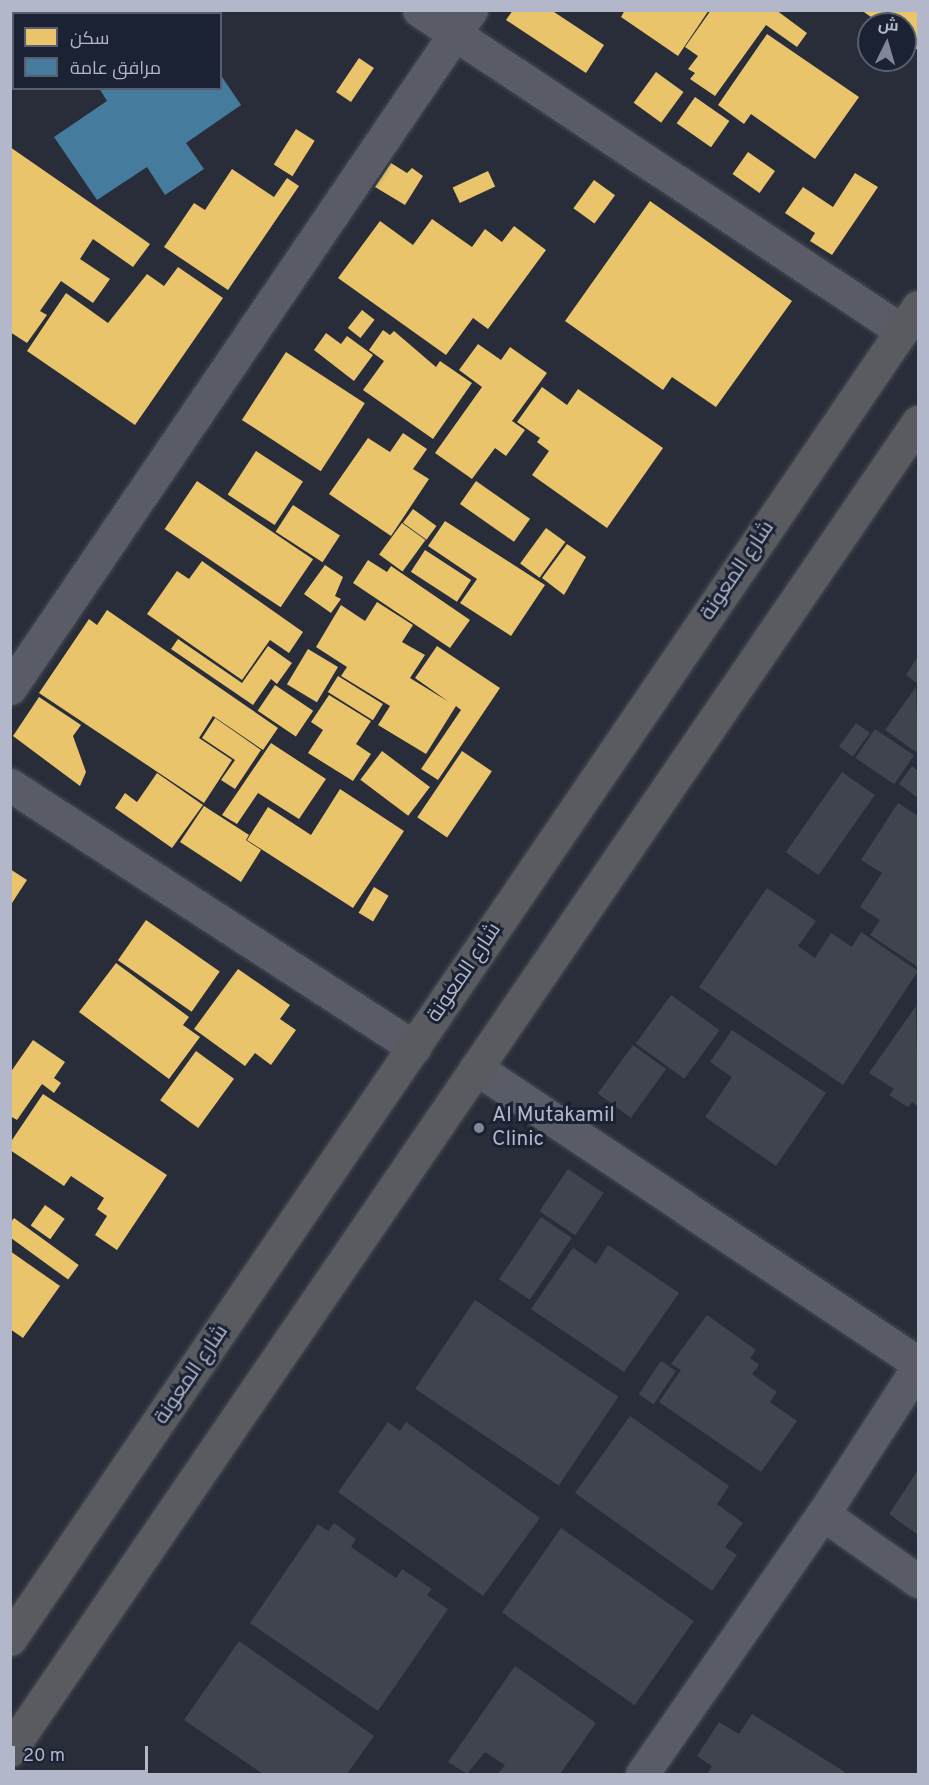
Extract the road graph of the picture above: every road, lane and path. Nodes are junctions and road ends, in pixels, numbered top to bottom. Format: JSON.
{"nodes":[{"id":1,"x":419,"y":10,"type":"edge"},
{"id":2,"x":463,"y":22,"type":"edge"},
{"id":3,"x":910,"y":319,"type":"edge"},
{"id":4,"x":916,"y":429,"type":"edge"},
{"id":5,"x":10,"y":688,"type":"edge"},
{"id":6,"x":10,"y":785,"type":"edge"},
{"id":7,"x":414,"y":1047,"type":"junction"},
{"id":8,"x":476,"y":1068,"type":"junction"},
{"id":9,"x":918,"y":1365,"type":"edge"},
{"id":10,"x":823,"y":1514,"type":"junction"},
{"id":11,"x":918,"y":1581,"type":"edge"},
{"id":12,"x":10,"y":1639,"type":"edge"},
{"id":13,"x":10,"y":1750,"type":"edge"},
{"id":14,"x":642,"y":1774,"type":"edge"}],
"edges":[{"from":1,"to":2,"type":"street"},
{"from":2,"to":3,"type":"street"},
{"from":2,"to":5,"type":"street"},
{"from":3,"to":7,"type":"highway","name":"شارع المعونة"},
{"from":4,"to":8,"type":"highway"},
{"from":6,"to":7,"type":"street"},
{"from":7,"to":12,"type":"highway","name":"شارع المعونة"},
{"from":8,"to":9,"type":"street"},
{"from":8,"to":13,"type":"highway"},
{"from":9,"to":10,"type":"street"},
{"from":10,"to":11,"type":"street"},
{"from":10,"to":14,"type":"street"}]}
